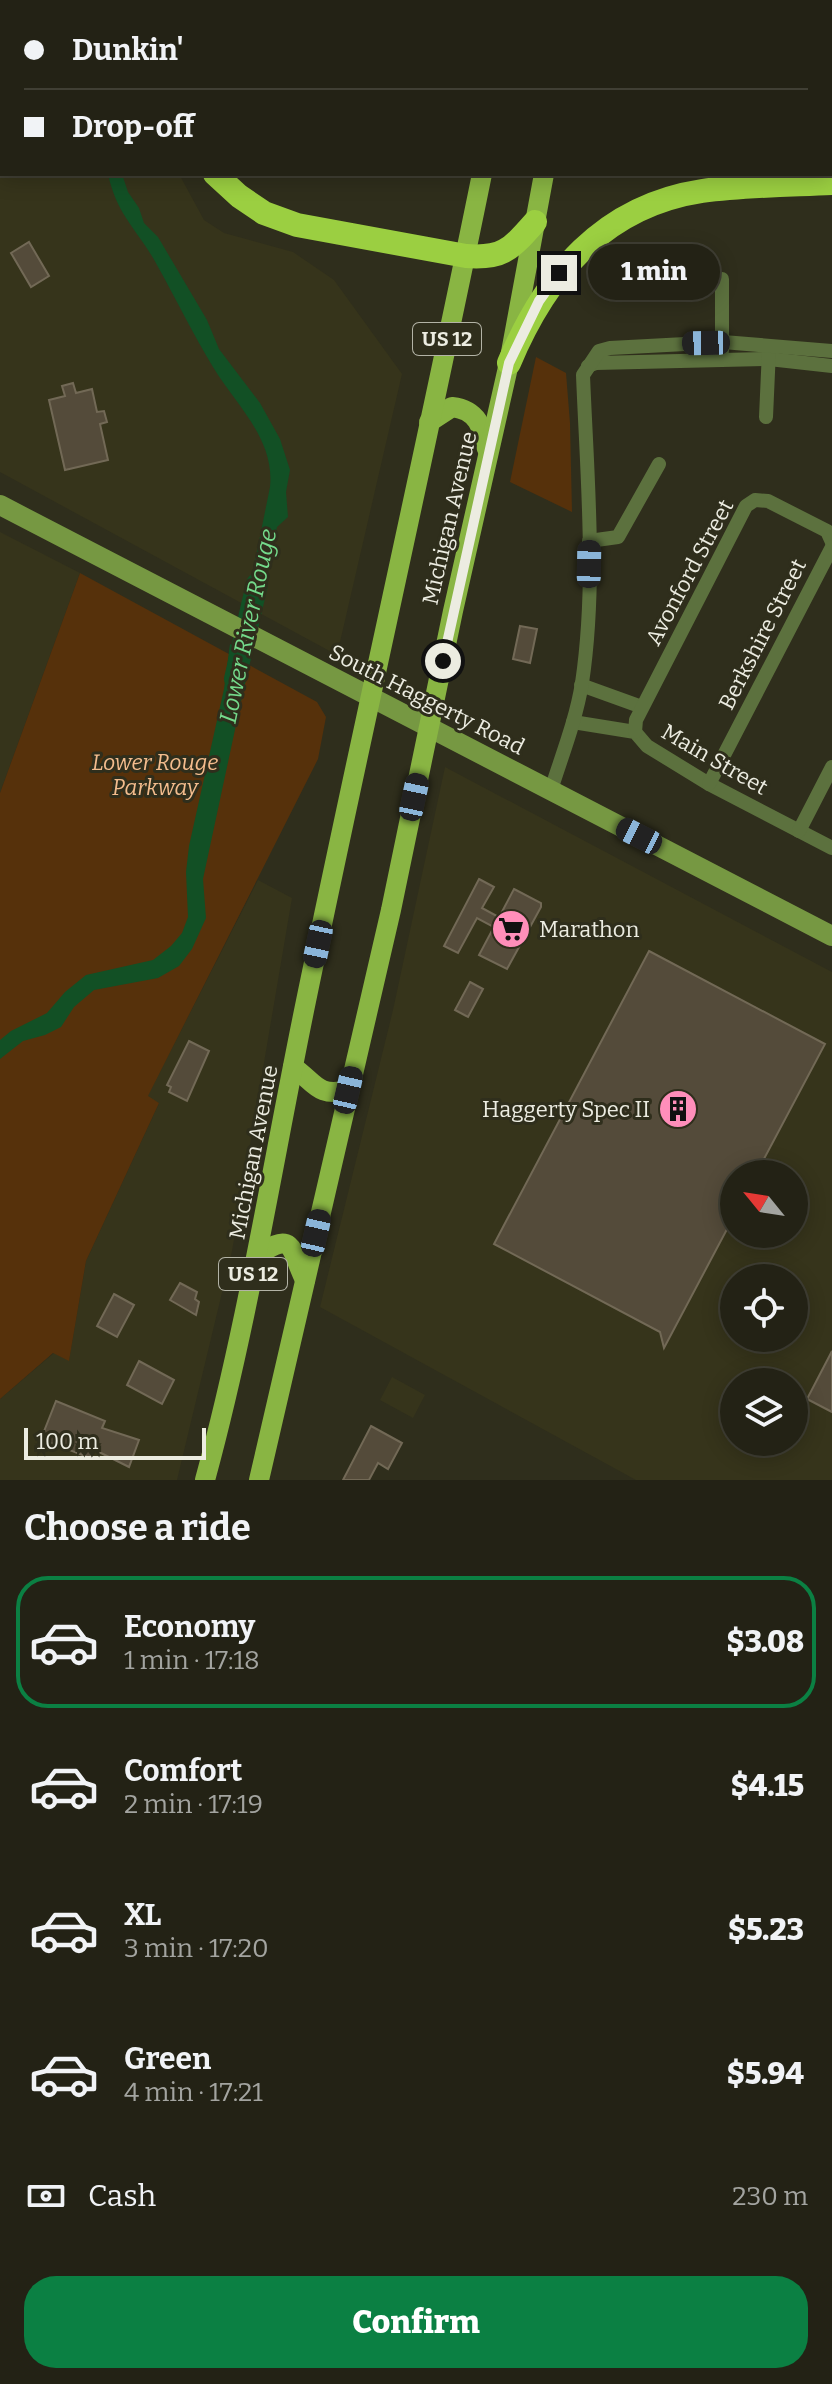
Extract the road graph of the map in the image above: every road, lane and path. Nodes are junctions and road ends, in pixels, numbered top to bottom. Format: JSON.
{"nodes":[{"id":1,"x":217,"y":176,"type":"edge"},
{"id":2,"x":482,"y":176,"type":"edge"},
{"id":3,"x":544,"y":176,"type":"edge"},
{"id":4,"x":832,"y":183,"type":"edge"},
{"id":5,"x":535,"y":222,"type":"junction"},
{"id":6,"x":466,"y":256,"type":"junction"},
{"id":7,"x":722,"y":279,"type":"dead end"},
{"id":8,"x":723,"y":342,"type":"junction"},
{"id":9,"x":832,"y":351,"type":"edge"},
{"id":10,"x":769,"y":352,"type":"junction"},
{"id":11,"x":722,"y":359,"type":"junction"},
{"id":12,"x":509,"y":363,"type":"junction"},
{"id":13,"x":588,"y":366,"type":"junction"},
{"id":14,"x":832,"y":366,"type":"edge"},
{"id":15,"x":766,"y":417,"type":"dead end"},
{"id":16,"x":429,"y":422,"type":"junction"},
{"id":17,"x":488,"y":453,"type":"junction"},
{"id":18,"x":659,"y":464,"type":"dead end"},
{"id":19,"x":0,"y":505,"type":"edge"},
{"id":20,"x":797,"y":515,"type":"joint"},
{"id":21,"x":589,"y":541,"type":"junction"},
{"id":22,"x":832,"y":545,"type":"edge"},
{"id":23,"x":581,"y":685,"type":"junction"},
{"id":24,"x":369,"y":695,"type":"junction"},
{"id":25,"x":642,"y":707,"type":"junction"},
{"id":26,"x":573,"y":722,"type":"junction"},
{"id":27,"x":429,"y":727,"type":"junction"},
{"id":28,"x":635,"y":732,"type":"junction"},
{"id":29,"x":832,"y":767,"type":"edge"},
{"id":30,"x":709,"y":784,"type":"junction"},
{"id":31,"x":551,"y":790,"type":"junction"},
{"id":32,"x":799,"y":831,"type":"junction"},
{"id":33,"x":832,"y":848,"type":"edge"},
{"id":34,"x":832,"y":936,"type":"edge"},
{"id":35,"x":293,"y":1067,"type":"junction"},
{"id":36,"x":348,"y":1090,"type":"junction"},
{"id":37,"x":257,"y":1256,"type":"junction"},
{"id":38,"x":305,"y":1280,"type":"junction"},
{"id":39,"x":205,"y":1480,"type":"edge"},
{"id":40,"x":259,"y":1480,"type":"edge"}],
"edges":[{"from":1,"to":6,"type":"highway"},
{"from":2,"to":6,"type":"main road","name":"Michigan Avenue","number":"US 12"},
{"from":3,"to":5,"type":"main road","name":"Michigan Avenue","number":"US 12"},
{"from":4,"to":12,"type":"highway"},
{"from":5,"to":6,"type":"highway"},
{"from":5,"to":12,"type":"main road","name":"Michigan Avenue","number":"US 12"},
{"from":6,"to":16,"type":"main road","name":"Michigan Avenue","number":"US 12"},
{"from":7,"to":8,"type":"street"},
{"from":8,"to":10,"type":"street"},
{"from":8,"to":11,"type":"street"},
{"from":8,"to":13,"type":"street"},
{"from":9,"to":10,"type":"street"},
{"from":10,"to":11,"type":"street"},
{"from":10,"to":14,"type":"street"},
{"from":10,"to":15,"type":"street"},
{"from":11,"to":13,"type":"street"},
{"from":12,"to":17,"type":"main road","name":"Michigan Avenue","number":"US 12"},
{"from":13,"to":21,"type":"street"},
{"from":16,"to":17,"type":"main road"},
{"from":16,"to":24,"type":"main road","name":"Michigan Avenue","number":"US 12"},
{"from":17,"to":27,"type":"main road","name":"Michigan Avenue","number":"US 12"},
{"from":18,"to":21,"type":"street"},
{"from":19,"to":24,"type":"main road","name":"South Haggerty Road"},
{"from":20,"to":22,"type":"street","name":"Berkshire Street"},
{"from":20,"to":25,"type":"street","name":"Avonford Street"},
{"from":21,"to":23,"type":"street"},
{"from":22,"to":30,"type":"street","name":"Berkshire Street"},
{"from":23,"to":25,"type":"street","name":"Main Street"},
{"from":23,"to":26,"type":"street"},
{"from":24,"to":27,"type":"main road","name":"South Haggerty Road"},
{"from":24,"to":35,"type":"main road","name":"Michigan Avenue","number":"US 12"},
{"from":25,"to":28,"type":"street","name":"Avonford Street"},
{"from":26,"to":28,"type":"street","name":"Main Street"},
{"from":26,"to":31,"type":"street"},
{"from":27,"to":31,"type":"main road","name":"South Haggerty Road"},
{"from":27,"to":36,"type":"main road","name":"Michigan Avenue","number":"US 12"},
{"from":28,"to":30,"type":"street","name":"Main Street"},
{"from":29,"to":32,"type":"street"},
{"from":30,"to":32,"type":"street","name":"Main Street"},
{"from":31,"to":34,"type":"main road","name":"South Haggerty Road"},
{"from":32,"to":33,"type":"street","name":"Main Street"},
{"from":35,"to":36,"type":"main road"},
{"from":35,"to":37,"type":"main road","name":"Michigan Avenue","number":"US 12"},
{"from":36,"to":38,"type":"main road","name":"Michigan Avenue","number":"US 12"},
{"from":37,"to":38,"type":"main road"},
{"from":37,"to":39,"type":"main road","name":"Michigan Avenue","number":"US 12"},
{"from":38,"to":40,"type":"main road","name":"Michigan Avenue","number":"US 12"}]}
